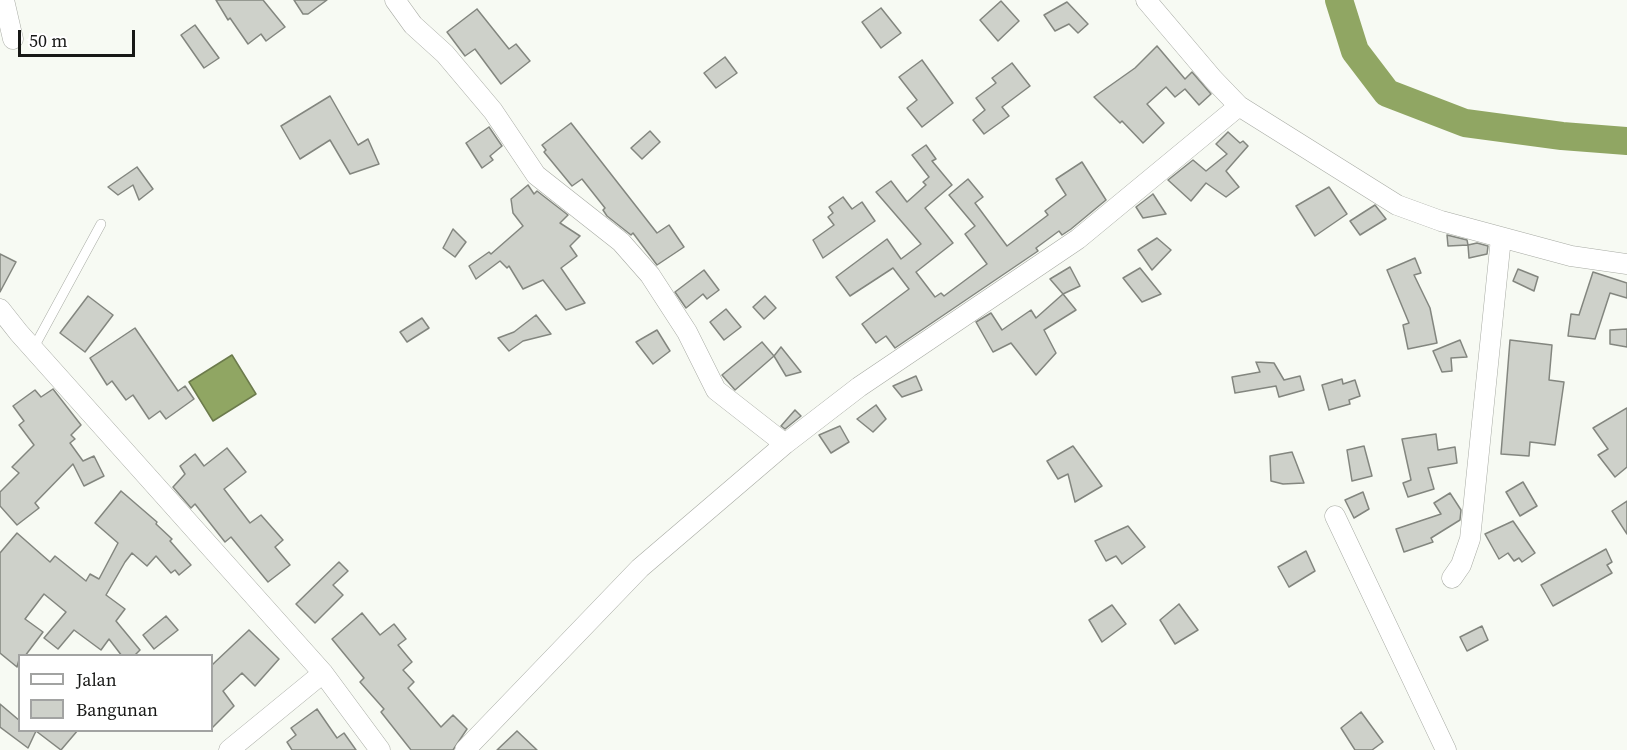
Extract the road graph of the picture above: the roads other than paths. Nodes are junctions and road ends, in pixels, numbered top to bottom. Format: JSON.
{"nodes":[{"id":1,"x":3,"y":0,"type":"edge"},
{"id":2,"x":395,"y":0,"type":"edge"},
{"id":3,"x":1146,"y":0,"type":"edge"},
{"id":4,"x":13,"y":39,"type":"dead end"},
{"id":5,"x":1239,"y":106,"type":"junction"},
{"id":6,"x":100,"y":224,"type":"dead end"},
{"id":7,"x":1501,"y":238,"type":"junction"},
{"id":8,"x":1627,"y":264,"type":"edge"},
{"id":9,"x":0,"y":309,"type":"edge"},
{"id":10,"x":33,"y":349,"type":"junction"},
{"id":11,"x":785,"y":444,"type":"junction"},
{"id":12,"x":1335,"y":516,"type":"dead end"},
{"id":13,"x":1452,"y":578,"type":"dead end"},
{"id":14,"x":323,"y":673,"type":"junction"},
{"id":15,"x":229,"y":750,"type":"edge"},
{"id":16,"x":380,"y":750,"type":"edge"},
{"id":17,"x":465,"y":750,"type":"edge"},
{"id":18,"x":1446,"y":750,"type":"edge"}],
"edges":[{"from":1,"to":4,"type":"street"},
{"from":2,"to":11,"type":"street"},
{"from":3,"to":5,"type":"street"},
{"from":5,"to":7,"type":"street"},
{"from":5,"to":11,"type":"street"},
{"from":6,"to":10,"type":"lane"},
{"from":7,"to":8,"type":"street"},
{"from":7,"to":13,"type":"street"},
{"from":9,"to":10,"type":"street"},
{"from":10,"to":14,"type":"street"},
{"from":11,"to":17,"type":"street"},
{"from":12,"to":18,"type":"street"},
{"from":14,"to":15,"type":"street"},
{"from":14,"to":16,"type":"street"}]}
